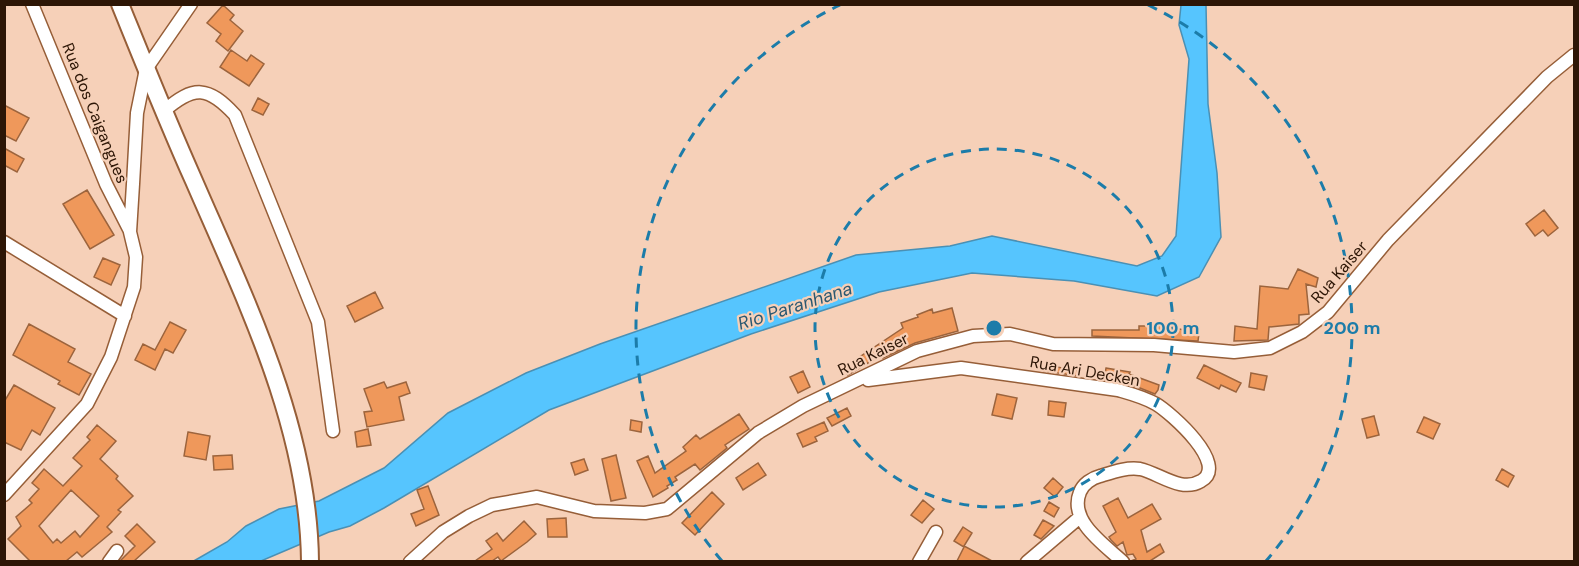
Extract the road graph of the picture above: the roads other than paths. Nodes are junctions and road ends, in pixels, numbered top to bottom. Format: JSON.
{"nodes":[{"id":1,"x":32,"y":4,"type":"edge"},
{"id":2,"x":120,"y":4,"type":"edge"},
{"id":3,"x":191,"y":4,"type":"edge"},
{"id":4,"x":1575,"y":55,"type":"edge"},
{"id":5,"x":146,"y":69,"type":"junction"},
{"id":6,"x":164,"y":111,"type":"junction"},
{"id":7,"x":130,"y":232,"type":"junction"},
{"id":8,"x":4,"y":242,"type":"edge"},
{"id":9,"x":125,"y":316,"type":"junction"},
{"id":10,"x":858,"y":381,"type":"junction"},
{"id":11,"x":333,"y":431,"type":"dead end"},
{"id":12,"x":4,"y":495,"type":"edge"},
{"id":13,"x":1080,"y":517,"type":"junction"},
{"id":14,"x":936,"y":532,"type":"dead end"},
{"id":15,"x":310,"y":561,"type":"edge"},
{"id":16,"x":410,"y":561,"type":"edge"},
{"id":17,"x":919,"y":561,"type":"edge"},
{"id":18,"x":1027,"y":561,"type":"edge"},
{"id":19,"x":1123,"y":561,"type":"edge"}],
"edges":[{"from":1,"to":7,"type":"street","name":"Rua dos Caigangues"},
{"from":2,"to":5,"type":"main road"},
{"from":3,"to":5,"type":"street"},
{"from":4,"to":10,"type":"street","name":"Rua Kaiser"},
{"from":5,"to":6,"type":"main road"},
{"from":5,"to":7,"type":"street"},
{"from":6,"to":11,"type":"street"},
{"from":6,"to":15,"type":"main road"},
{"from":7,"to":9,"type":"street"},
{"from":8,"to":9,"type":"street"},
{"from":9,"to":12,"type":"street"},
{"from":10,"to":13,"type":"street","name":"Rua Ari Decken"},
{"from":10,"to":16,"type":"street","name":"Rua Kaiser"},
{"from":13,"to":18,"type":"street"},
{"from":13,"to":19,"type":"street"},
{"from":14,"to":17,"type":"street"}]}
